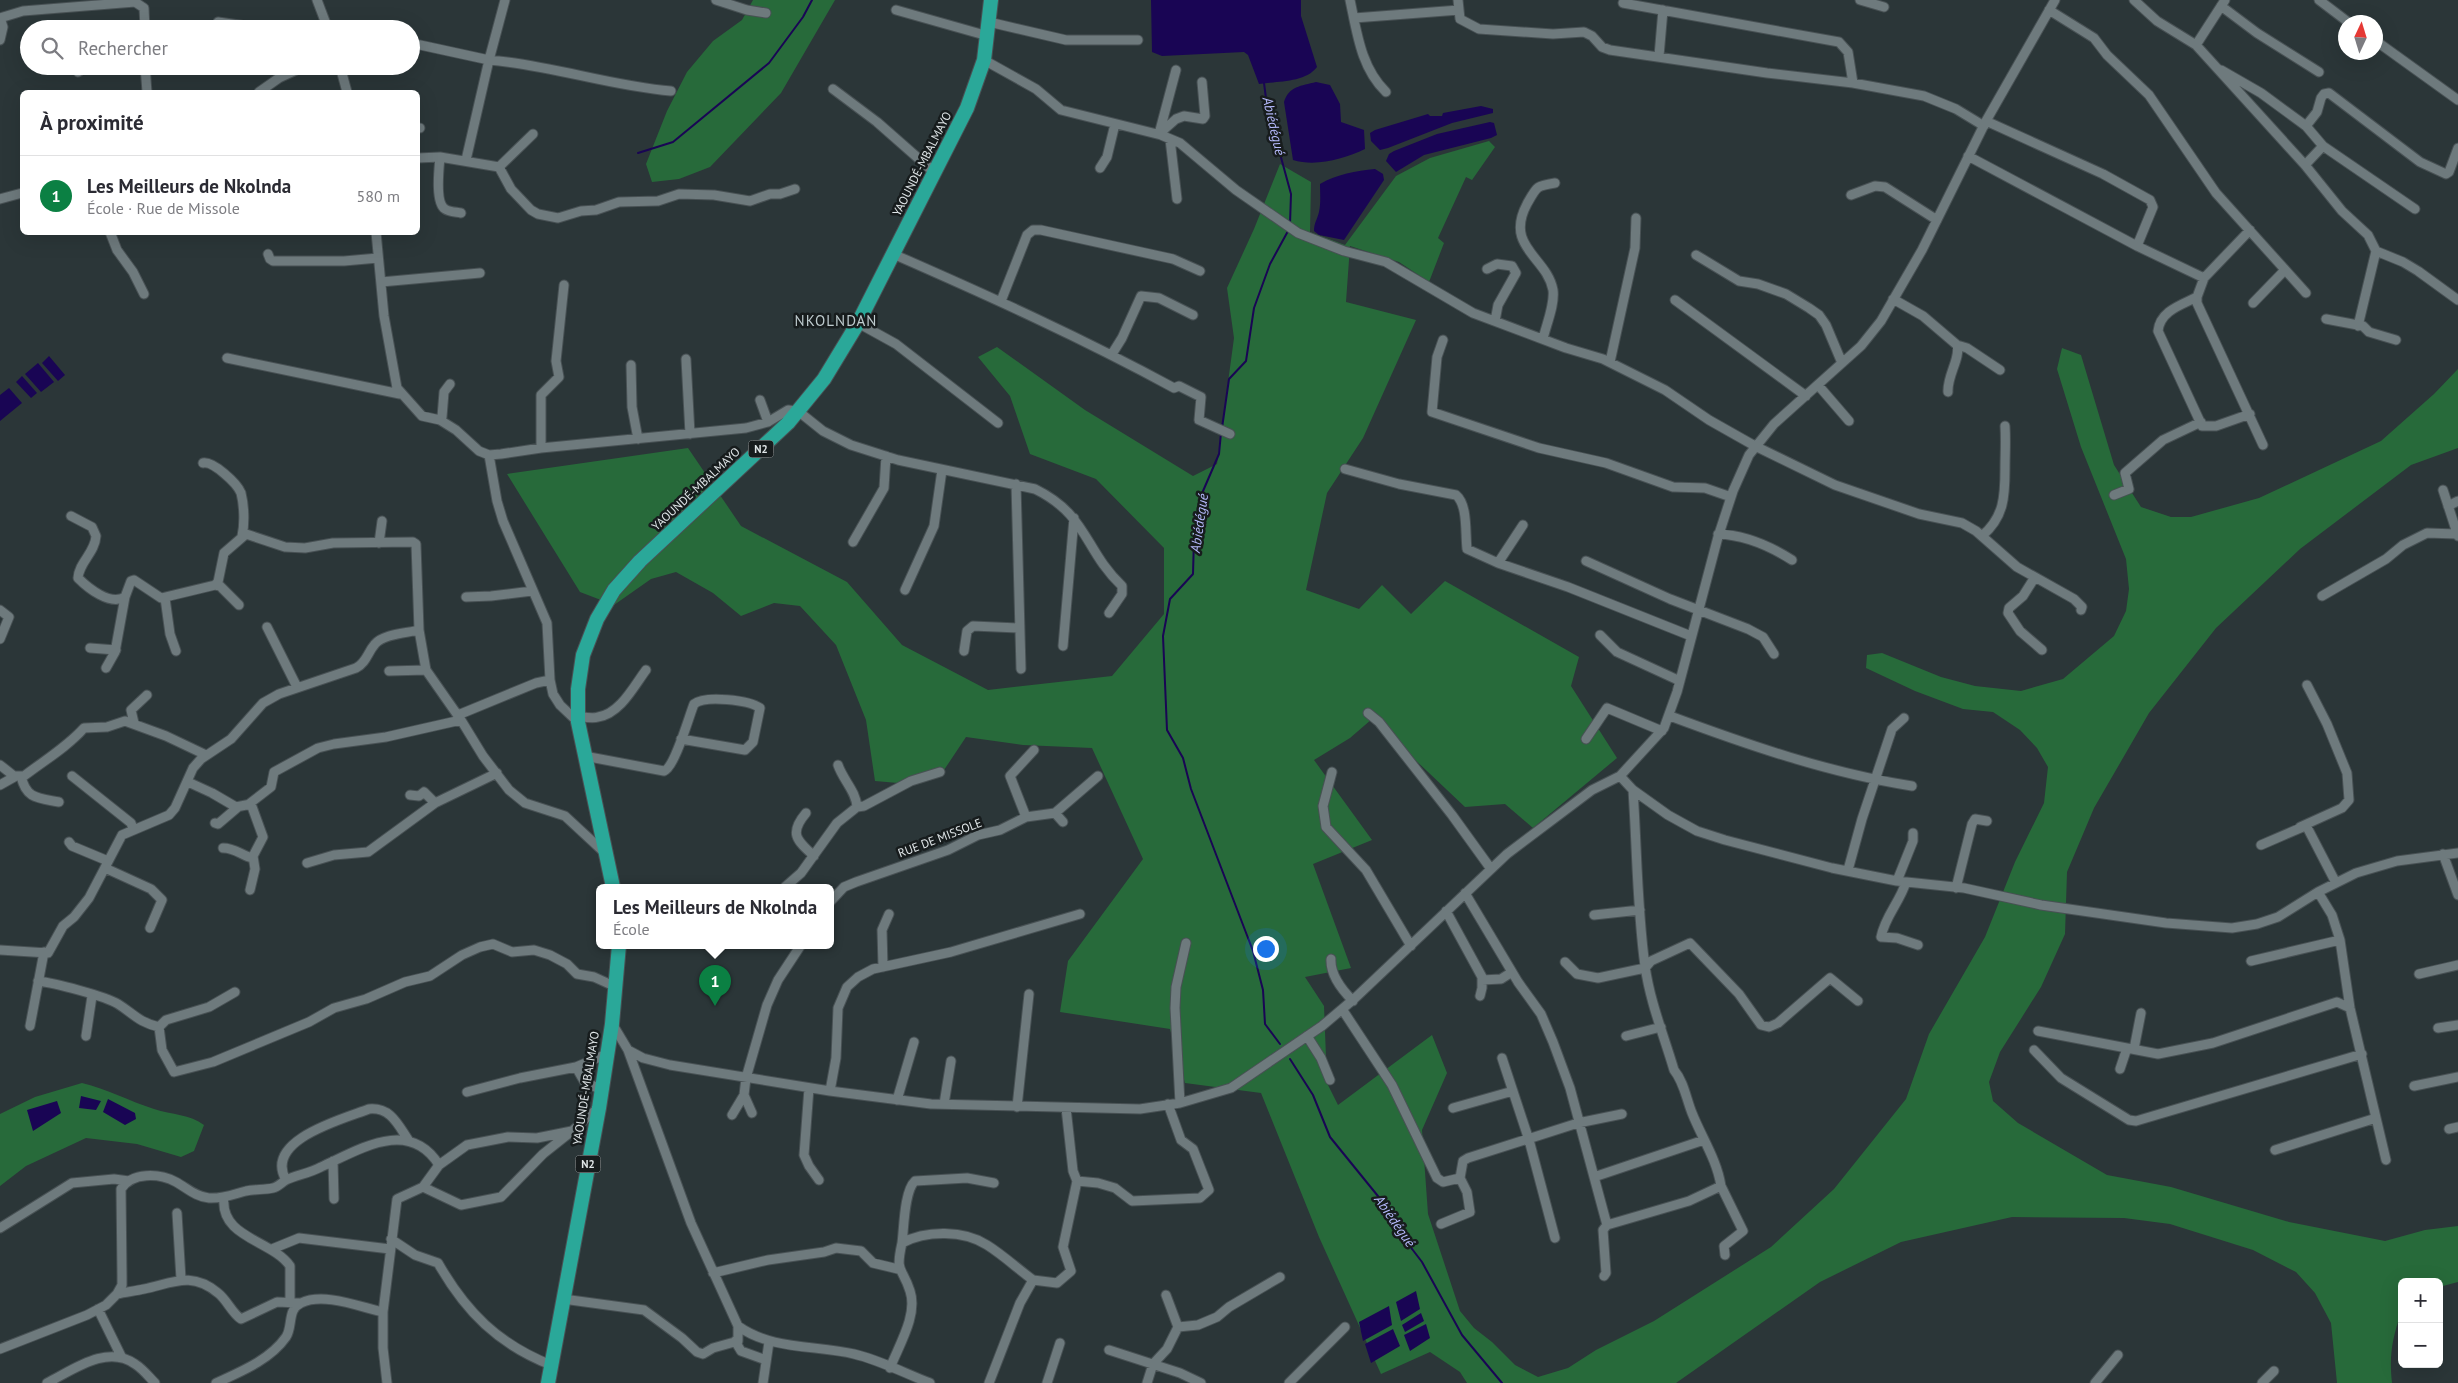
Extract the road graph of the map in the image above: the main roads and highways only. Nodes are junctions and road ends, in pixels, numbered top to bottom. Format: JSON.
{"nodes":[{"id":1,"x":991,"y":0,"type":"edge"},
{"id":2,"x":612,"y":884,"type":"edge"},
{"id":3,"x":621,"y":949,"type":"edge"},
{"id":4,"x":548,"y":1383,"type":"edge"}],
"edges":[{"from":1,"to":2,"type":"highway","name":"YAOUNDÉ-MBALMAYO","number":"N2"},
{"from":3,"to":4,"type":"highway","name":"YAOUNDÉ-MBALMAYO","number":"N2"}]}
